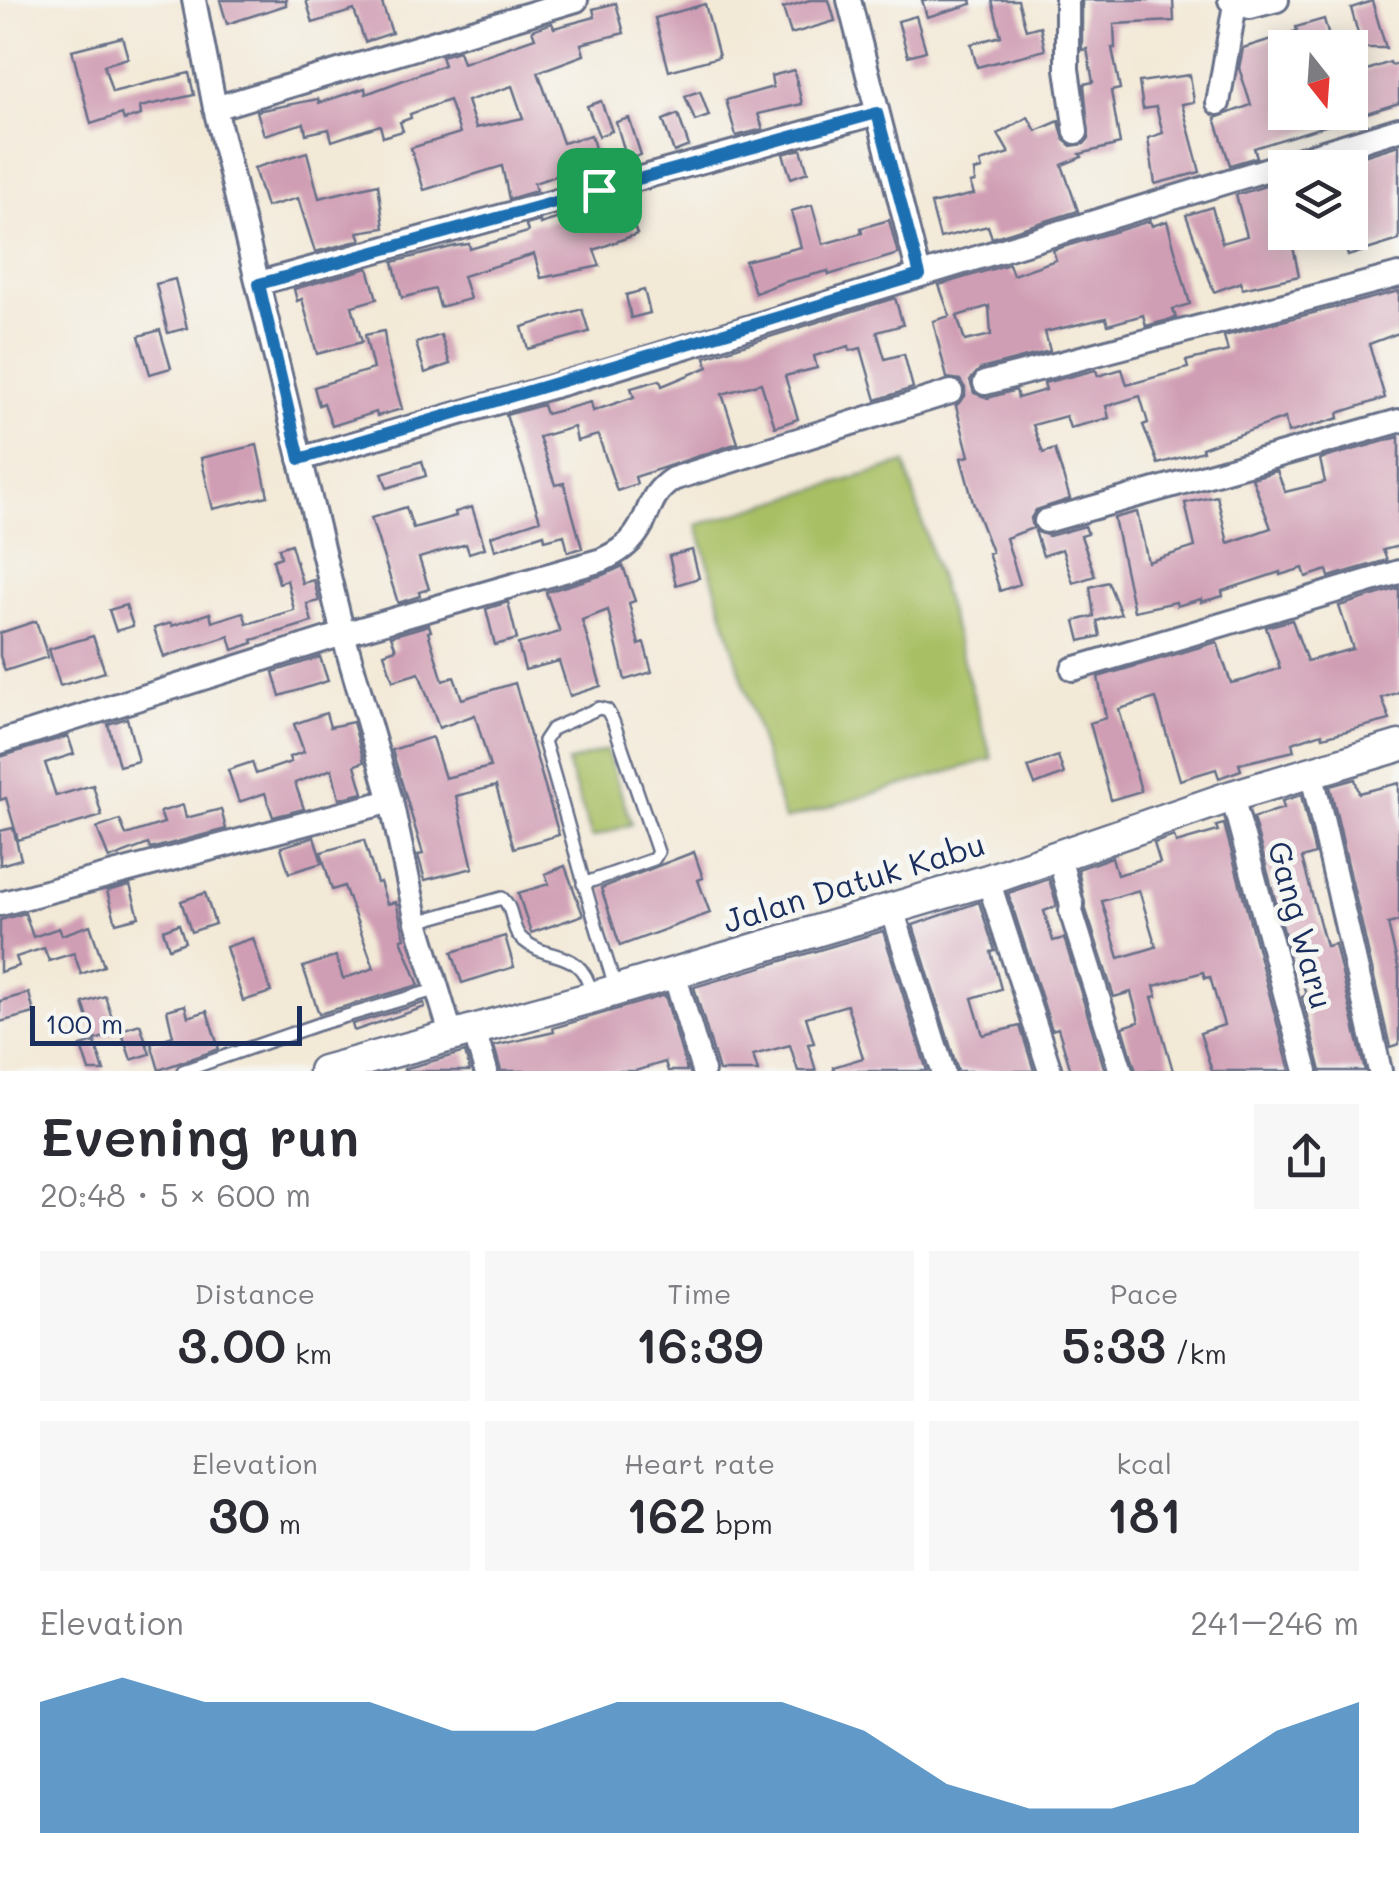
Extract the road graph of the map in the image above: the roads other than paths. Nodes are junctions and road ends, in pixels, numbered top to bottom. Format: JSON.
{"nodes":[{"id":1,"x":194,"y":0,"type":"edge"},
{"id":2,"x":576,"y":0,"type":"edge"},
{"id":3,"x":848,"y":0,"type":"edge"},
{"id":4,"x":1067,"y":0,"type":"edge"},
{"id":5,"x":1277,"y":0,"type":"edge"},
{"id":6,"x":1233,"y":2,"type":"edge"},
{"id":7,"x":1218,"y":104,"type":"dead end"},
{"id":8,"x":215,"y":108,"type":"junction"},
{"id":9,"x":877,"y":113,"type":"junction"},
{"id":10,"x":1399,"y":129,"type":"edge"},
{"id":11,"x":1076,"y":132,"type":"dead end"},
{"id":12,"x":920,"y":275,"type":"junction"},
{"id":13,"x":1399,"y":275,"type":"edge"},
{"id":14,"x":259,"y":284,"type":"junction"},
{"id":15,"x":985,"y":383,"type":"dead end"},
{"id":16,"x":952,"y":392,"type":"dead end"},
{"id":17,"x":1399,"y":421,"type":"edge"},
{"id":18,"x":300,"y":459,"type":"junction"},
{"id":19,"x":1046,"y":521,"type":"dead end"},
{"id":20,"x":1399,"y":572,"type":"edge"},
{"id":21,"x":343,"y":634,"type":"junction"},
{"id":22,"x":1073,"y":669,"type":"dead end"},
{"id":23,"x":0,"y":742,"type":"edge"},
{"id":24,"x":1399,"y":746,"type":"edge"},
{"id":25,"x":1312,"y":774,"type":"junction"},
{"id":26,"x":1232,"y":796,"type":"junction"},
{"id":27,"x":391,"y":801,"type":"junction"},
{"id":28,"x":1059,"y":857,"type":"junction"},
{"id":29,"x":988,"y":880,"type":"junction"},
{"id":30,"x":583,"y":884,"type":"junction"},
{"id":31,"x":0,"y":904,"type":"edge"},
{"id":32,"x":892,"y":908,"type":"junction"},
{"id":33,"x":417,"y":922,"type":"junction"},
{"id":34,"x":674,"y":973,"type":"junction"},
{"id":35,"x":438,"y":988,"type":"junction"},
{"id":36,"x":605,"y":994,"type":"junction"},
{"id":37,"x":463,"y":1034,"type":"junction"},
{"id":38,"x":182,"y":1071,"type":"edge"},
{"id":39,"x":324,"y":1071,"type":"edge"},
{"id":40,"x":486,"y":1071,"type":"edge"},
{"id":41,"x":703,"y":1071,"type":"edge"},
{"id":42,"x":943,"y":1071,"type":"edge"},
{"id":43,"x":1050,"y":1071,"type":"edge"},
{"id":44,"x":1121,"y":1071,"type":"edge"},
{"id":45,"x":1306,"y":1071,"type":"edge"},
{"id":46,"x":1380,"y":1071,"type":"edge"}],
"edges":[{"from":1,"to":8,"type":"street"},
{"from":2,"to":8,"type":"street"},
{"from":3,"to":9,"type":"street"},
{"from":4,"to":11,"type":"street"},
{"from":5,"to":6,"type":"street"},
{"from":6,"to":7,"type":"street"},
{"from":8,"to":14,"type":"street"},
{"from":9,"to":12,"type":"street"},
{"from":9,"to":14,"type":"street"},
{"from":10,"to":12,"type":"street"},
{"from":12,"to":18,"type":"street"},
{"from":13,"to":15,"type":"street"},
{"from":14,"to":18,"type":"street"},
{"from":16,"to":21,"type":"street"},
{"from":17,"to":19,"type":"street"},
{"from":18,"to":21,"type":"street"},
{"from":20,"to":22,"type":"street"},
{"from":21,"to":23,"type":"street"},
{"from":21,"to":27,"type":"street"},
{"from":24,"to":25,"type":"street","name":"Jalan Datuk Kabu"},
{"from":25,"to":26,"type":"street","name":"Jalan Datuk Kabu"},
{"from":25,"to":46,"type":"street"},
{"from":26,"to":28,"type":"street","name":"Jalan Datuk Kabu"},
{"from":26,"to":45,"type":"street","name":"Gang Waru"},
{"from":27,"to":31,"type":"street"},
{"from":27,"to":33,"type":"street"},
{"from":28,"to":29,"type":"street","name":"Jalan Datuk Kabu"},
{"from":28,"to":44,"type":"street"},
{"from":29,"to":32,"type":"street","name":"Jalan Datuk Kabu"},
{"from":29,"to":43,"type":"street"},
{"from":30,"to":30,"type":"lane"},
{"from":30,"to":36,"type":"lane"},
{"from":32,"to":34,"type":"street","name":"Jalan Datuk Kabu"},
{"from":32,"to":42,"type":"street"},
{"from":33,"to":35,"type":"street"},
{"from":33,"to":36,"type":"lane"},
{"from":34,"to":36,"type":"street","name":"Jalan Datuk Kabu"},
{"from":34,"to":41,"type":"street"},
{"from":35,"to":37,"type":"street"},
{"from":35,"to":38,"type":"lane"},
{"from":36,"to":37,"type":"street","name":"Jalan Datuk Kabu"},
{"from":37,"to":39,"type":"street","name":"Jalan Datuk Kabu"},
{"from":37,"to":40,"type":"street"}]}
